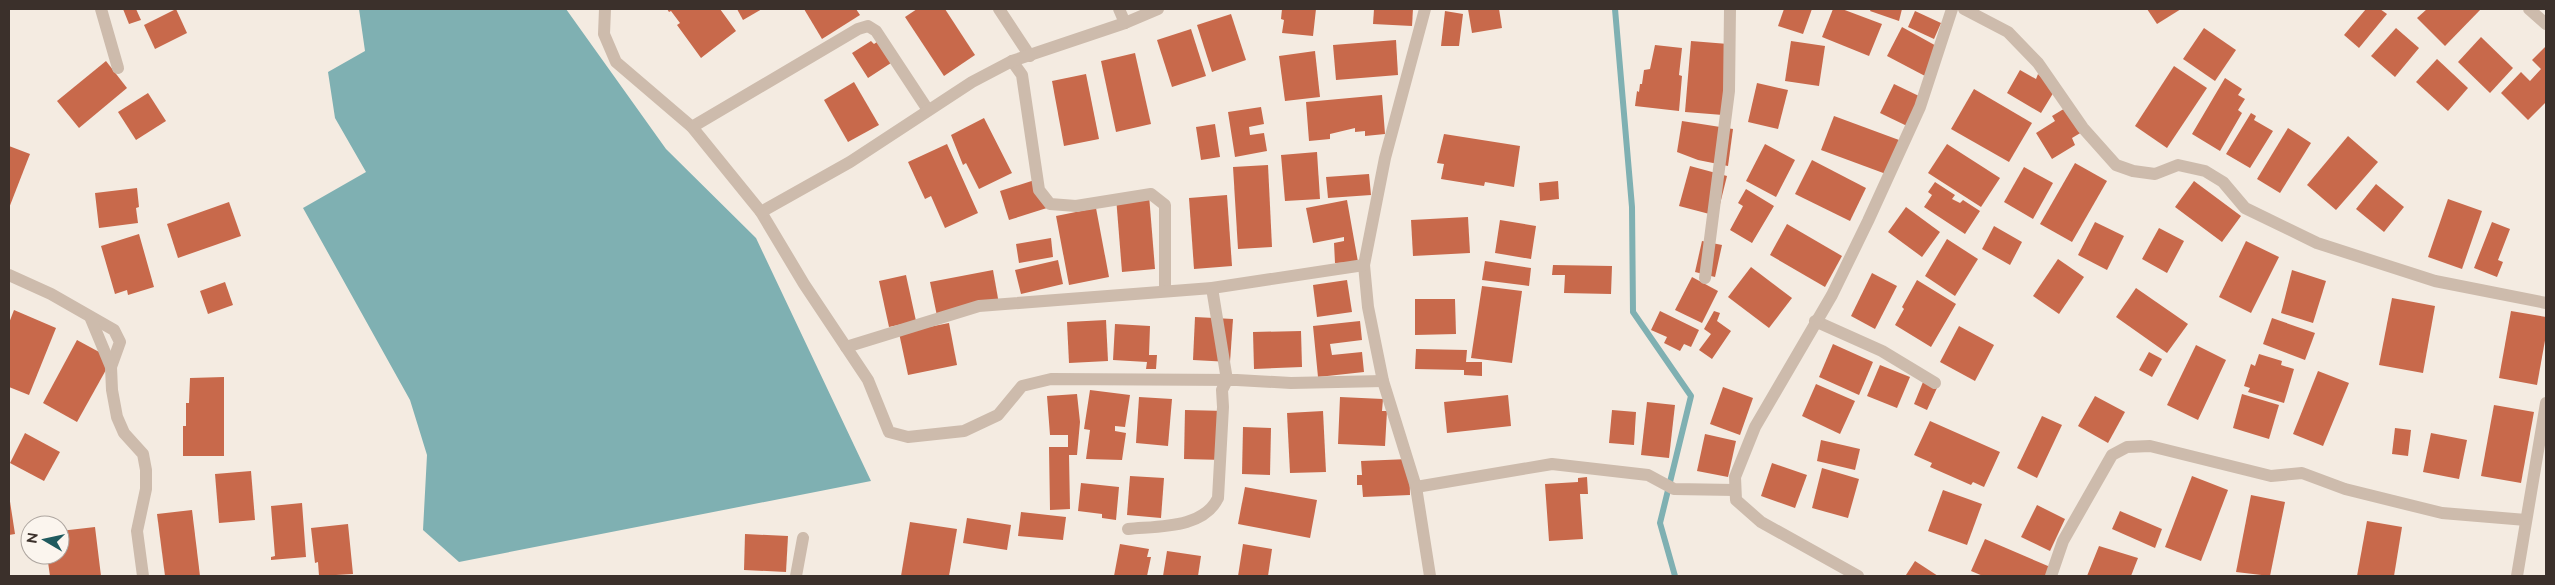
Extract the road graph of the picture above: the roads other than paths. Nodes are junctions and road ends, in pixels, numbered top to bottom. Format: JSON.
{"nodes":[{"id":1,"x":101,"y":9,"type":"edge"},
{"id":2,"x":605,"y":9,"type":"edge"},
{"id":3,"x":999,"y":9,"type":"edge"},
{"id":4,"x":1119,"y":9,"type":"edge"},
{"id":5,"x":1158,"y":9,"type":"edge"},
{"id":6,"x":1425,"y":9,"type":"edge"},
{"id":7,"x":1730,"y":9,"type":"edge"},
{"id":8,"x":1952,"y":9,"type":"edge"},
{"id":9,"x":1964,"y":9,"type":"edge"},
{"id":10,"x":2529,"y":9,"type":"edge"},
{"id":11,"x":1124,"y":23,"type":"junction"},
{"id":12,"x":2546,"y":24,"type":"edge"},
{"id":13,"x":1030,"y":56,"type":"junction"},
{"id":14,"x":1012,"y":61,"type":"junction"},
{"id":15,"x":118,"y":68,"type":"dead end"},
{"id":16,"x":928,"y":110,"type":"junction"},
{"id":17,"x":692,"y":128,"type":"junction"},
{"id":18,"x":761,"y":212,"type":"junction"},
{"id":19,"x":1364,"y":266,"type":"junction"},
{"id":20,"x":9,"y":274,"type":"edge"},
{"id":21,"x":1705,"y":278,"type":"dead end"},
{"id":22,"x":1212,"y":288,"type":"junction"},
{"id":23,"x":1164,"y":291,"type":"junction"},
{"id":24,"x":2546,"y":303,"type":"edge"},
{"id":25,"x":91,"y":319,"type":"junction"},
{"id":26,"x":1816,"y":321,"type":"junction"},
{"id":27,"x":846,"y":347,"type":"junction"},
{"id":28,"x":111,"y":367,"type":"junction"},
{"id":29,"x":1227,"y":380,"type":"junction"},
{"id":30,"x":1383,"y":381,"type":"junction"},
{"id":31,"x":1935,"y":383,"type":"dead end"},
{"id":32,"x":2546,"y":403,"type":"edge"},
{"id":33,"x":1416,"y":487,"type":"junction"},
{"id":34,"x":1735,"y":490,"type":"junction"},
{"id":35,"x":2526,"y":520,"type":"junction"},
{"id":36,"x":1128,"y":529,"type":"dead end"},
{"id":37,"x":803,"y":538,"type":"dead end"},
{"id":38,"x":143,"y":576,"type":"edge"},
{"id":39,"x":796,"y":576,"type":"edge"},
{"id":40,"x":1430,"y":576,"type":"edge"},
{"id":41,"x":1858,"y":576,"type":"edge"},
{"id":42,"x":2051,"y":576,"type":"edge"},
{"id":43,"x":2517,"y":576,"type":"edge"}],
"edges":[{"from":1,"to":15,"type":"street"},
{"from":2,"to":17,"type":"street"},
{"from":3,"to":13,"type":"street"},
{"from":4,"to":11,"type":"street"},
{"from":5,"to":11,"type":"street"},
{"from":6,"to":19,"type":"street"},
{"from":7,"to":21,"type":"street"},
{"from":8,"to":26,"type":"street"},
{"from":9,"to":24,"type":"street"},
{"from":10,"to":12,"type":"street"},
{"from":11,"to":13,"type":"street"},
{"from":13,"to":14,"type":"street"},
{"from":14,"to":16,"type":"street"},
{"from":14,"to":23,"type":"street"},
{"from":16,"to":17,"type":"street"},
{"from":16,"to":18,"type":"street"},
{"from":17,"to":18,"type":"street"},
{"from":18,"to":27,"type":"street"},
{"from":19,"to":22,"type":"street"},
{"from":19,"to":30,"type":"street"},
{"from":20,"to":25,"type":"street"},
{"from":22,"to":23,"type":"street"},
{"from":22,"to":29,"type":"street"},
{"from":23,"to":27,"type":"street"},
{"from":25,"to":28,"type":"street"},
{"from":25,"to":28,"type":"street"},
{"from":26,"to":31,"type":"street"},
{"from":26,"to":34,"type":"street"},
{"from":27,"to":29,"type":"street"},
{"from":28,"to":38,"type":"street"},
{"from":29,"to":30,"type":"street"},
{"from":29,"to":36,"type":"street"},
{"from":30,"to":33,"type":"street"},
{"from":32,"to":35,"type":"street"},
{"from":33,"to":34,"type":"street"},
{"from":33,"to":40,"type":"street"},
{"from":34,"to":41,"type":"street"},
{"from":35,"to":42,"type":"street"},
{"from":35,"to":43,"type":"street"},
{"from":37,"to":39,"type":"street"}]}
